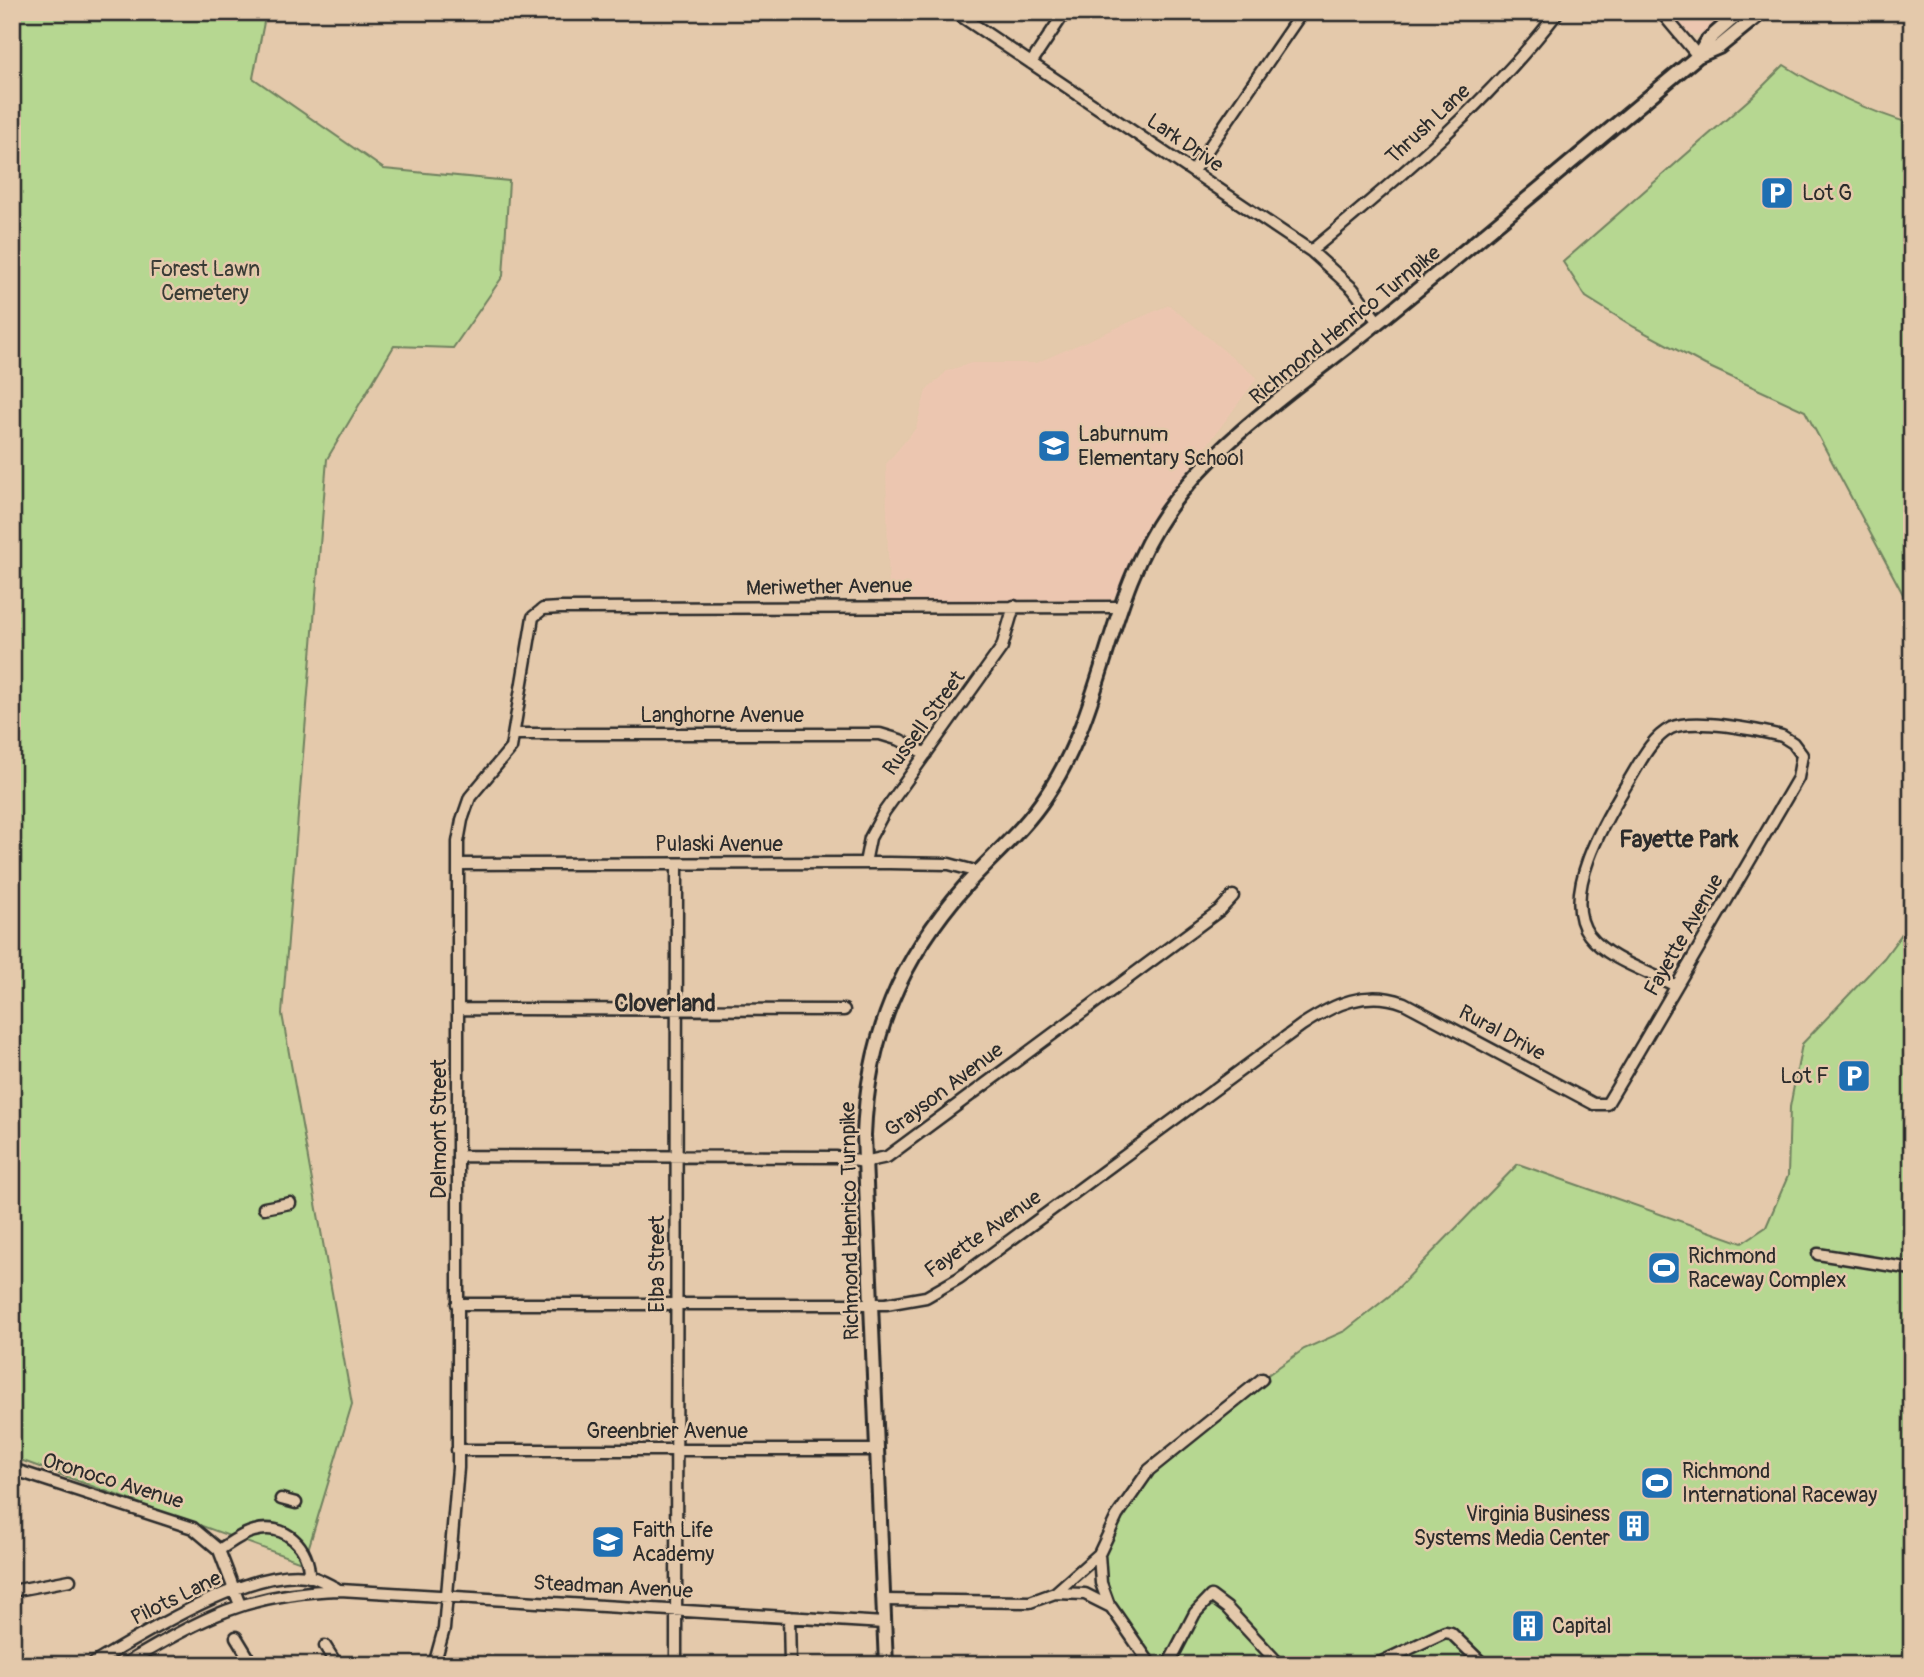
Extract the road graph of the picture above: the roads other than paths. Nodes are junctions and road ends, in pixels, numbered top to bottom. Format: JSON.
{"nodes":[{"id":1,"x":955,"y":12,"type":"edge"},
{"id":2,"x":1065,"y":12,"type":"edge"},
{"id":3,"x":1302,"y":12,"type":"edge"},
{"id":4,"x":1558,"y":12,"type":"edge"},
{"id":5,"x":1661,"y":12,"type":"edge"},
{"id":6,"x":1740,"y":12,"type":"edge"},
{"id":7,"x":1762,"y":12,"type":"edge"},
{"id":8,"x":1698,"y":56,"type":"junction"},
{"id":9,"x":1031,"y":63,"type":"junction"},
{"id":10,"x":1193,"y":171,"type":"junction"},
{"id":11,"x":1311,"y":251,"type":"junction"},
{"id":12,"x":1378,"y":323,"type":"junction"},
{"id":13,"x":1014,"y":606,"type":"junction"},
{"id":14,"x":1121,"y":607,"type":"junction"},
{"id":15,"x":537,"y":612,"type":"joint"},
{"id":16,"x":514,"y":734,"type":"junction"},
{"id":17,"x":926,"y":754,"type":"junction"},
{"id":18,"x":865,"y":863,"type":"junction"},
{"id":19,"x":458,"y":864,"type":"junction"},
{"id":20,"x":677,"y":864,"type":"junction"},
{"id":21,"x":979,"y":872,"type":"junction"},
{"id":22,"x":1233,"y":896,"type":"dead end"},
{"id":23,"x":1676,"y":986,"type":"junction"},
{"id":24,"x":1382,"y":997,"type":"joint"},
{"id":25,"x":458,"y":1009,"type":"junction"},
{"id":26,"x":677,"y":1010,"type":"junction"},
{"id":27,"x":844,"y":1010,"type":"dead end"},
{"id":28,"x":1602,"y":1105,"type":"joint"},
{"id":29,"x":458,"y":1156,"type":"junction"},
{"id":30,"x":677,"y":1156,"type":"junction"},
{"id":31,"x":864,"y":1162,"type":"junction"},
{"id":32,"x":290,"y":1203,"type":"dead end"},
{"id":33,"x":264,"y":1208,"type":"dead end"},
{"id":34,"x":1818,"y":1254,"type":"dead end"},
{"id":35,"x":1912,"y":1269,"type":"edge"},
{"id":36,"x":677,"y":1303,"type":"junction"},
{"id":37,"x":870,"y":1303,"type":"junction"},
{"id":38,"x":457,"y":1304,"type":"junction"},
{"id":39,"x":1262,"y":1379,"type":"dead end"},
{"id":40,"x":457,"y":1450,"type":"junction"},
{"id":41,"x":676,"y":1450,"type":"junction"},
{"id":42,"x":876,"y":1450,"type":"junction"},
{"id":43,"x":12,"y":1469,"type":"edge"},
{"id":44,"x":281,"y":1499,"type":"dead end"},
{"id":45,"x":296,"y":1503,"type":"dead end"},
{"id":46,"x":219,"y":1550,"type":"junction"},
{"id":47,"x":1099,"y":1554,"type":"junction"},
{"id":48,"x":309,"y":1577,"type":"junction"},
{"id":49,"x":70,"y":1580,"type":"dead end"},
{"id":50,"x":234,"y":1590,"type":"junction"},
{"id":51,"x":340,"y":1590,"type":"junction"},
{"id":52,"x":12,"y":1591,"type":"edge"},
{"id":53,"x":1055,"y":1593,"type":"junction"},
{"id":54,"x":447,"y":1596,"type":"junction"},
{"id":55,"x":884,"y":1600,"type":"junction"},
{"id":56,"x":240,"y":1605,"type":"junction"},
{"id":57,"x":1109,"y":1605,"type":"junction"},
{"id":58,"x":677,"y":1610,"type":"junction"},
{"id":59,"x":789,"y":1617,"type":"junction"},
{"id":60,"x":884,"y":1623,"type":"junction"},
{"id":61,"x":236,"y":1637,"type":"dead end"},
{"id":62,"x":325,"y":1646,"type":"dead end"},
{"id":63,"x":113,"y":1652,"type":"junction"},
{"id":64,"x":91,"y":1665,"type":"edge"},
{"id":65,"x":122,"y":1665,"type":"edge"},
{"id":66,"x":253,"y":1665,"type":"edge"},
{"id":67,"x":337,"y":1665,"type":"edge"},
{"id":68,"x":434,"y":1665,"type":"edge"},
{"id":69,"x":676,"y":1665,"type":"edge"},
{"id":70,"x":790,"y":1665,"type":"edge"},
{"id":71,"x":886,"y":1665,"type":"edge"},
{"id":72,"x":1151,"y":1665,"type":"edge"},
{"id":73,"x":1168,"y":1665,"type":"edge"},
{"id":74,"x":1280,"y":1665,"type":"edge"},
{"id":75,"x":1375,"y":1665,"type":"edge"},
{"id":76,"x":1484,"y":1665,"type":"edge"}],
"edges":[{"from":1,"to":9,"type":"street","name":"Lark Drive"},
{"from":2,"to":9,"type":"street"},
{"from":3,"to":10,"type":"street"},
{"from":4,"to":11,"type":"street","name":"Thrush Lane"},
{"from":5,"to":8,"type":"street"},
{"from":6,"to":8,"type":"main road","name":"Richmond Henrico Turnpike"},
{"from":7,"to":8,"type":"main road","name":"Richmond Henrico Turnpike"},
{"from":8,"to":12,"type":"main road","name":"Richmond Henrico Turnpike"},
{"from":9,"to":10,"type":"street","name":"Lark Drive"},
{"from":10,"to":11,"type":"street","name":"Lark Drive"},
{"from":11,"to":12,"type":"street","name":"Lark Drive"},
{"from":12,"to":14,"type":"main road","name":"Richmond Henrico Turnpike"},
{"from":13,"to":14,"type":"street","name":"Meriwether Avenue"},
{"from":13,"to":15,"type":"street","name":"Meriwether Avenue"},
{"from":13,"to":17,"type":"street","name":"Russell Street"},
{"from":14,"to":21,"type":"main road","name":"Richmond Henrico Turnpike"},
{"from":15,"to":16,"type":"street","name":"Delmont Street"},
{"from":16,"to":17,"type":"street","name":"Langhorne Avenue"},
{"from":16,"to":19,"type":"street","name":"Delmont Street"},
{"from":17,"to":18,"type":"street","name":"Russell Street"},
{"from":18,"to":20,"type":"street","name":"Pulaski Avenue"},
{"from":18,"to":21,"type":"street","name":"Pulaski Avenue"},
{"from":19,"to":20,"type":"street","name":"Pulaski Avenue"},
{"from":19,"to":25,"type":"street","name":"Delmont Street"},
{"from":20,"to":26,"type":"street","name":"Elba Street"},
{"from":21,"to":31,"type":"main road","name":"Richmond Henrico Turnpike"},
{"from":22,"to":31,"type":"street","name":"Grayson Avenue"},
{"from":23,"to":23,"type":"street","name":"Fayette Avenue"},
{"from":23,"to":28,"type":"street","name":"Fayette Avenue"},
{"from":24,"to":28,"type":"street","name":"Rural Drive"},
{"from":24,"to":37,"type":"street","name":"Fayette Avenue"},
{"from":25,"to":26,"type":"street"},
{"from":25,"to":29,"type":"street","name":"Delmont Street"},
{"from":26,"to":27,"type":"street"},
{"from":26,"to":30,"type":"street","name":"Elba Street"},
{"from":29,"to":30,"type":"street","name":"Grayson Avenue"},
{"from":29,"to":38,"type":"street","name":"Delmont Street"},
{"from":30,"to":31,"type":"street","name":"Grayson Avenue"},
{"from":30,"to":36,"type":"street","name":"Elba Street"},
{"from":31,"to":37,"type":"main road","name":"Richmond Henrico Turnpike"},
{"from":32,"to":33,"type":"street"},
{"from":34,"to":35,"type":"street"},
{"from":36,"to":37,"type":"street","name":"Fayette Avenue"},
{"from":36,"to":38,"type":"street","name":"Fayette Avenue"},
{"from":36,"to":41,"type":"street","name":"Elba Street"},
{"from":37,"to":42,"type":"main road","name":"Richmond Henrico Turnpike"},
{"from":38,"to":40,"type":"street","name":"Delmont Street"},
{"from":39,"to":47,"type":"street"},
{"from":40,"to":41,"type":"street","name":"Greenbrier Avenue"},
{"from":40,"to":54,"type":"street","name":"Delmont Street"},
{"from":41,"to":42,"type":"street","name":"Greenbrier Avenue"},
{"from":41,"to":58,"type":"street","name":"Elba Street"},
{"from":42,"to":55,"type":"main road","name":"Richmond Henrico Turnpike"},
{"from":43,"to":46,"type":"street","name":"Oronoco Avenue"},
{"from":44,"to":45,"type":"street"},
{"from":46,"to":48,"type":"street"},
{"from":46,"to":50,"type":"street"},
{"from":47,"to":53,"type":"street"},
{"from":47,"to":57,"type":"street"},
{"from":48,"to":50,"type":"street","name":"Pilots Lane"},
{"from":48,"to":51,"type":"street","name":"Pilots Lane"},
{"from":49,"to":52,"type":"street"},
{"from":50,"to":56,"type":"street"},
{"from":50,"to":63,"type":"street","name":"Pilots Lane"},
{"from":51,"to":54,"type":"street","name":"Steadman Avenue"},
{"from":51,"to":56,"type":"street","name":"Pilots Lane"},
{"from":53,"to":55,"type":"street"},
{"from":53,"to":57,"type":"street"},
{"from":54,"to":58,"type":"street","name":"Steadman Avenue"},
{"from":54,"to":68,"type":"street","name":"Delmont Street"},
{"from":55,"to":60,"type":"main road","name":"Richmond Henrico Turnpike"},
{"from":56,"to":65,"type":"street","name":"Pilots Lane"},
{"from":57,"to":72,"type":"street"},
{"from":58,"to":59,"type":"street","name":"Steadman Avenue"},
{"from":58,"to":69,"type":"street","name":"Elba Street"},
{"from":59,"to":60,"type":"street","name":"Steadman Avenue"},
{"from":59,"to":70,"type":"street"},
{"from":60,"to":71,"type":"main road","name":"Richmond Henrico Turnpike"},
{"from":61,"to":66,"type":"street"},
{"from":62,"to":67,"type":"street"},
{"from":63,"to":64,"type":"street","name":"Pilots Lane"},
{"from":63,"to":65,"type":"street"},
{"from":73,"to":74,"type":"street"},
{"from":75,"to":76,"type":"street"}]}
